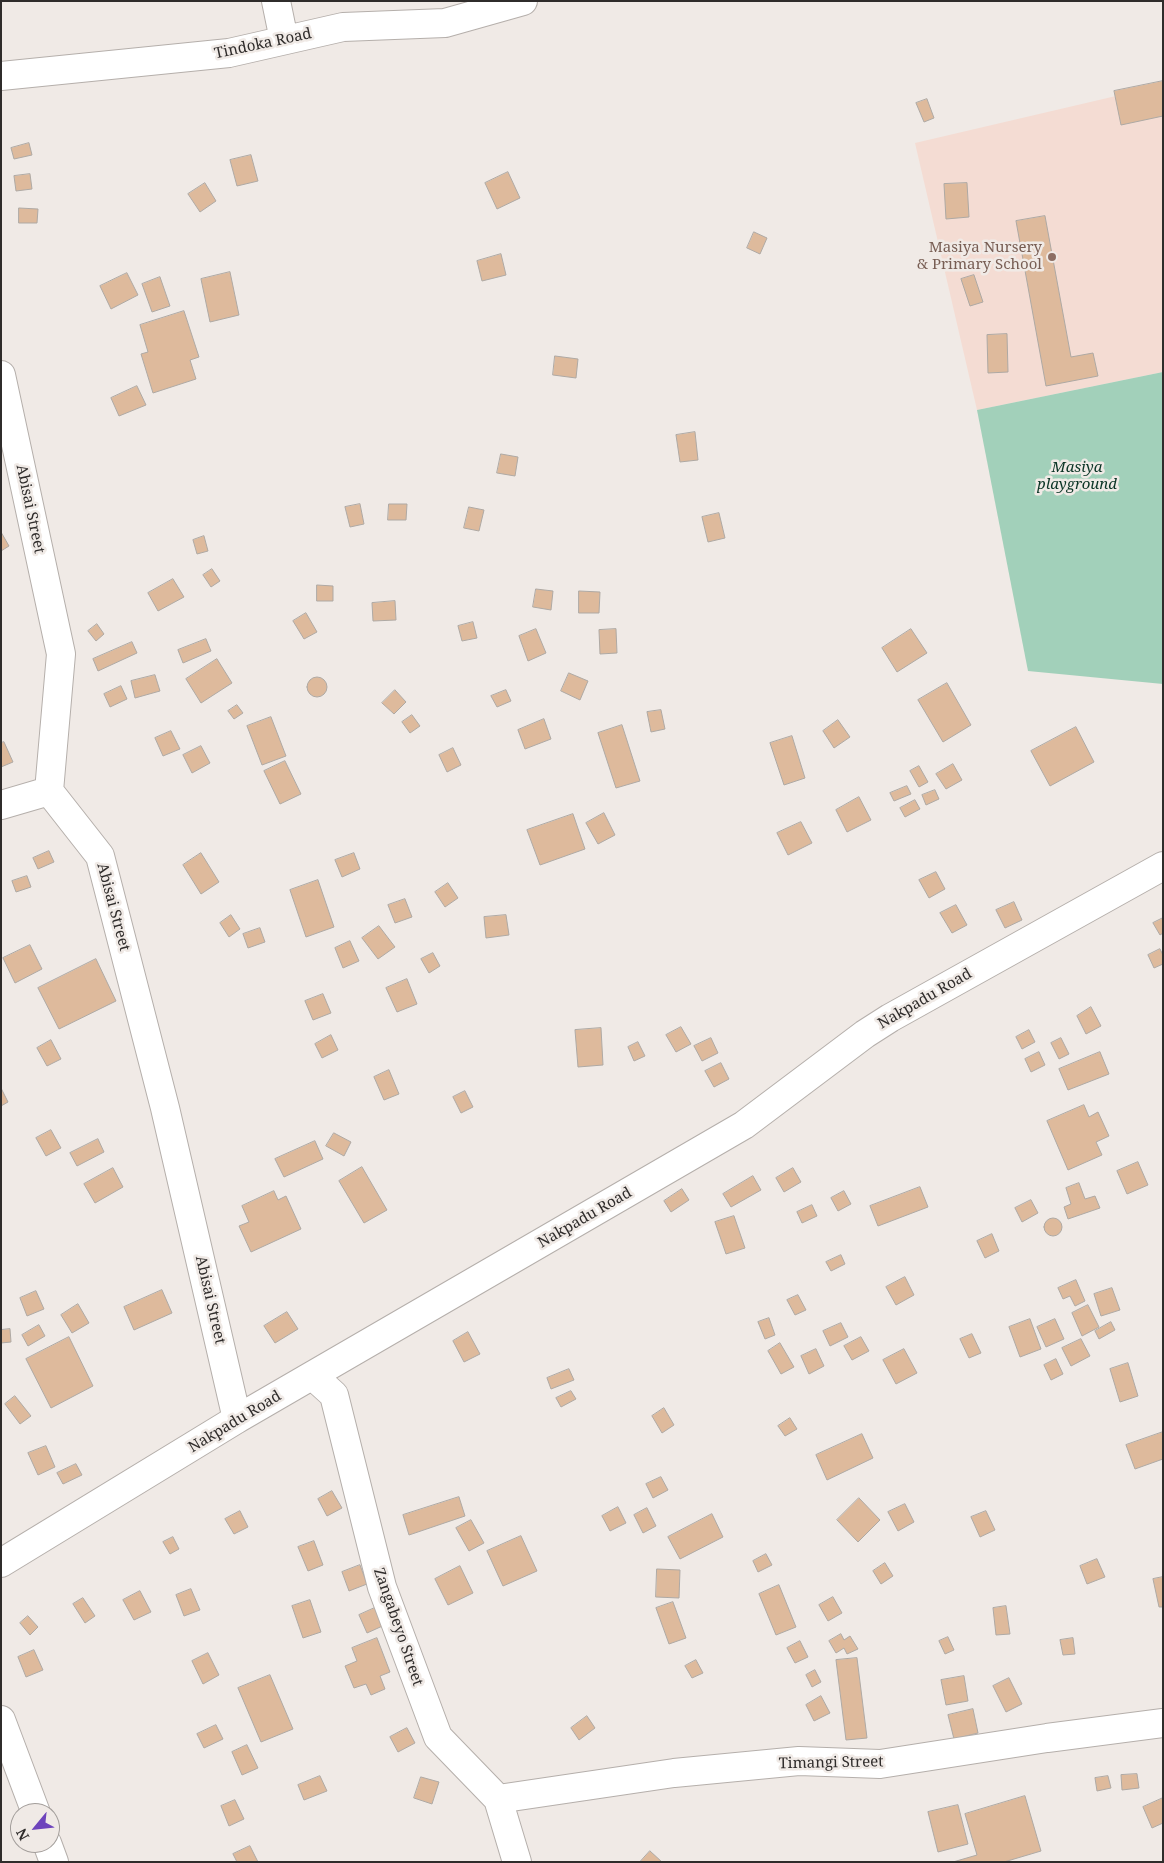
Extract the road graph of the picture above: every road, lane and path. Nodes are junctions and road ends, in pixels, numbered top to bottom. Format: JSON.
{"nodes":[{"id":1,"x":276,"y":1,"type":"edge"},
{"id":2,"x":522,"y":1,"type":"edge"},
{"id":3,"x":284,"y":40,"type":"junction"},
{"id":4,"x":1,"y":76,"type":"edge"},
{"id":5,"x":1,"y":375,"type":"edge"},
{"id":6,"x":49,"y":791,"type":"junction"},
{"id":7,"x":1,"y":805,"type":"edge"},
{"id":8,"x":1163,"y":866,"type":"edge"},
{"id":9,"x":313,"y":1376,"type":"junction"},
{"id":10,"x":237,"y":1419,"type":"junction"},
{"id":11,"x":1,"y":1563,"type":"edge"},
{"id":12,"x":1,"y":1720,"type":"edge"},
{"id":13,"x":1163,"y":1723,"type":"edge"},
{"id":14,"x":498,"y":1799,"type":"junction"},
{"id":15,"x":32,"y":1803,"type":"edge"},
{"id":16,"x":517,"y":1862,"type":"edge"}],
"edges":[{"from":1,"to":3,"type":"street"},
{"from":2,"to":3,"type":"street","name":"Tindoka Road"},
{"from":3,"to":4,"type":"street","name":"Tindoka Road"},
{"from":5,"to":6,"type":"street","name":"Abisai Street"},
{"from":6,"to":7,"type":"street"},
{"from":6,"to":10,"type":"street","name":"Abisai Street"},
{"from":8,"to":9,"type":"street","name":"Nakpadu Road"},
{"from":9,"to":10,"type":"street","name":"Nakpadu Road"},
{"from":9,"to":14,"type":"street","name":"Zangabeyo Street"},
{"from":10,"to":11,"type":"street","name":"Nakpadu Road"},
{"from":12,"to":15,"type":"street"},
{"from":13,"to":14,"type":"street","name":"Timangi Street"},
{"from":14,"to":16,"type":"street","name":"Zangabeyo Street"}]}
